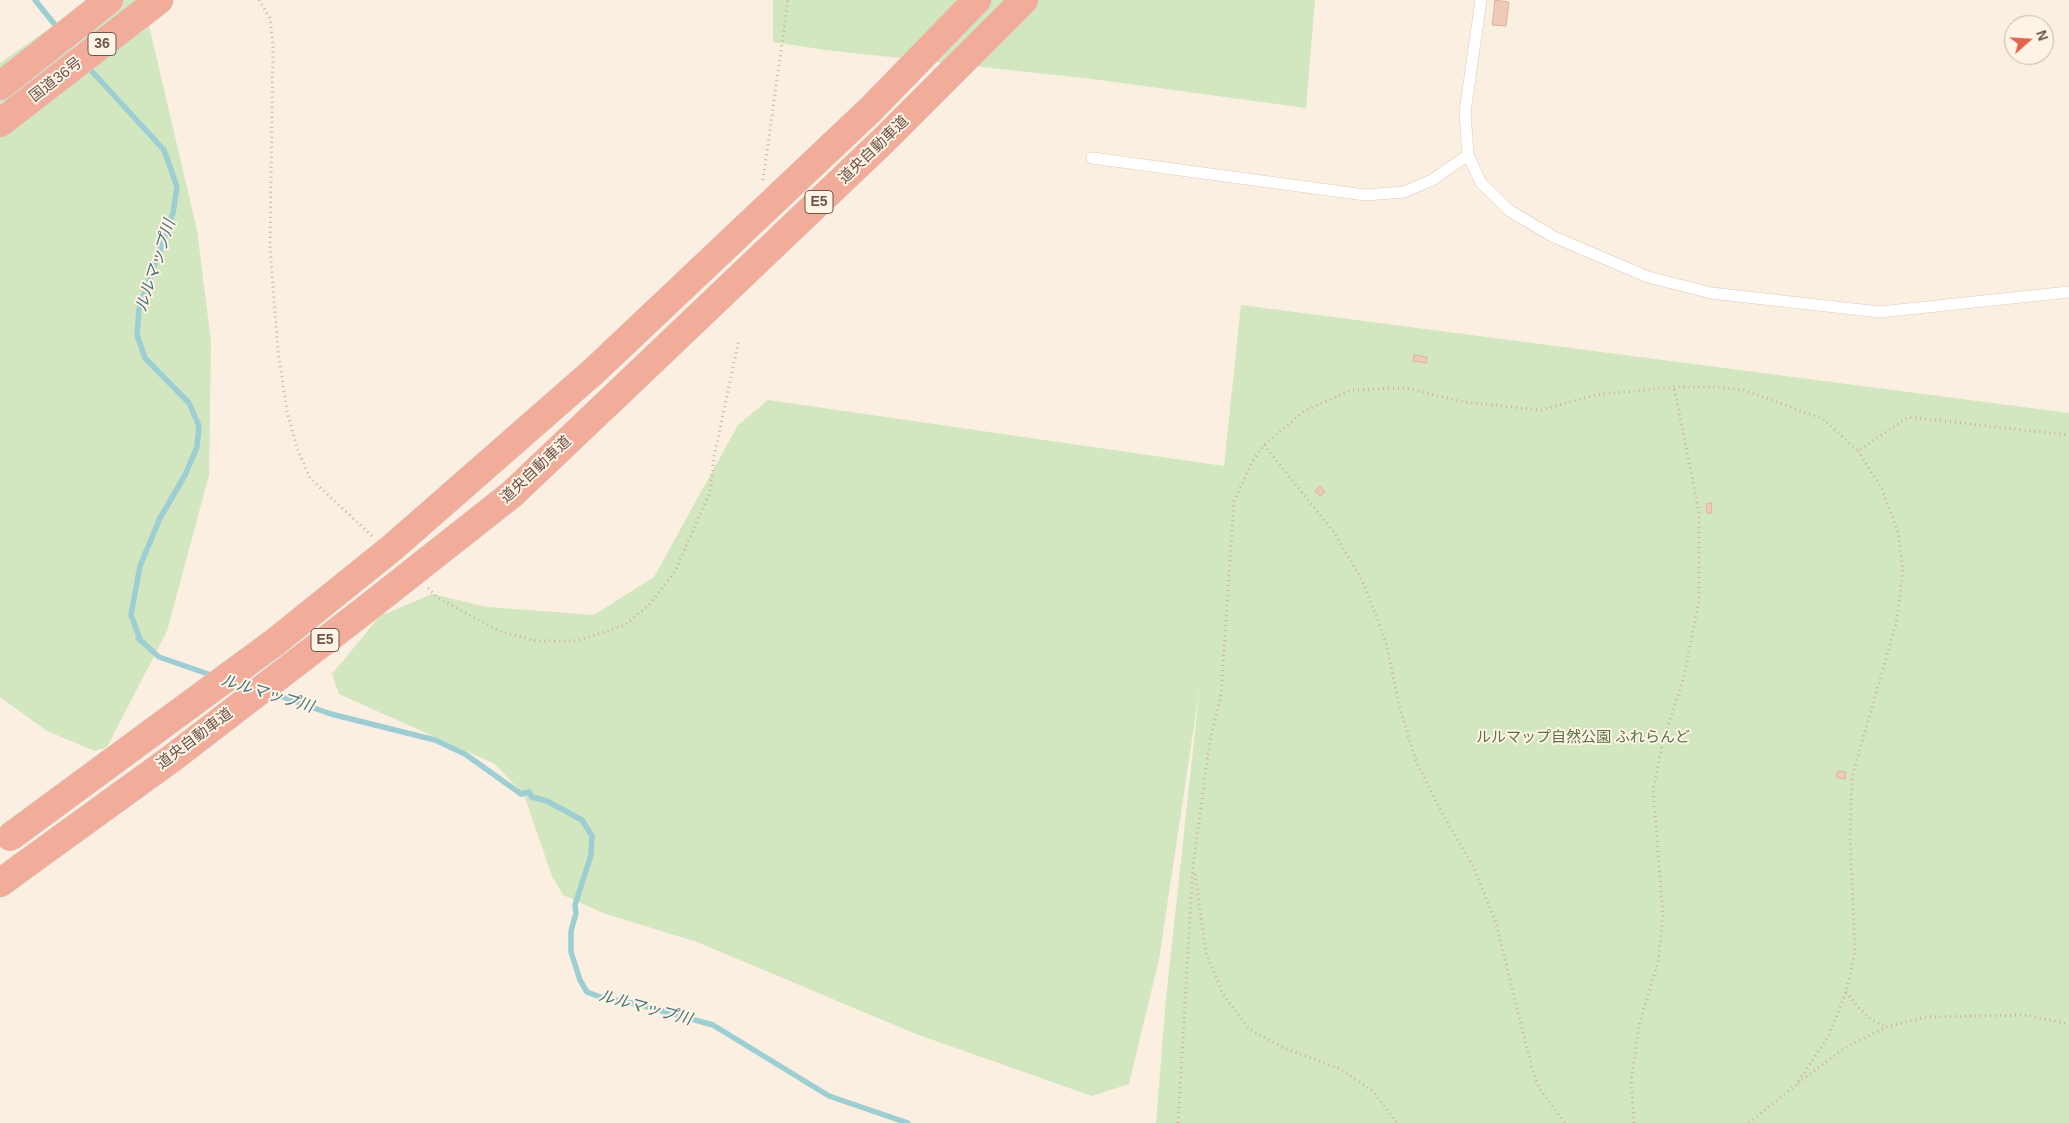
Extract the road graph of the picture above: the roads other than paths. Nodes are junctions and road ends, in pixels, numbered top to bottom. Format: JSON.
{"nodes":[{"id":1,"x":109,"y":0,"type":"edge"},
{"id":2,"x":159,"y":0,"type":"edge"},
{"id":3,"x":977,"y":0,"type":"edge"},
{"id":4,"x":1024,"y":0,"type":"edge"},
{"id":5,"x":1481,"y":0,"type":"edge"},
{"id":6,"x":0,"y":86,"type":"edge"},
{"id":7,"x":0,"y":123,"type":"edge"},
{"id":8,"x":1468,"y":155,"type":"junction"},
{"id":9,"x":1092,"y":158,"type":"dead end"},
{"id":10,"x":2069,"y":292,"type":"edge"},
{"id":11,"x":5,"y":840,"type":"edge"},
{"id":12,"x":0,"y":883,"type":"edge"}],
"edges":[{"from":1,"to":6,"type":"highway","name":"国道36号","number":"36"},
{"from":2,"to":7,"type":"highway","name":"国道36号","number":"36"},
{"from":3,"to":11,"type":"highway","name":"道央自動車道","number":"E5","bridge":true},
{"from":4,"to":12,"type":"highway","name":"道央自動車道","number":"E5","bridge":true},
{"from":5,"to":8,"type":"lane"},
{"from":8,"to":9,"type":"lane"},
{"from":8,"to":10,"type":"lane"}]}
